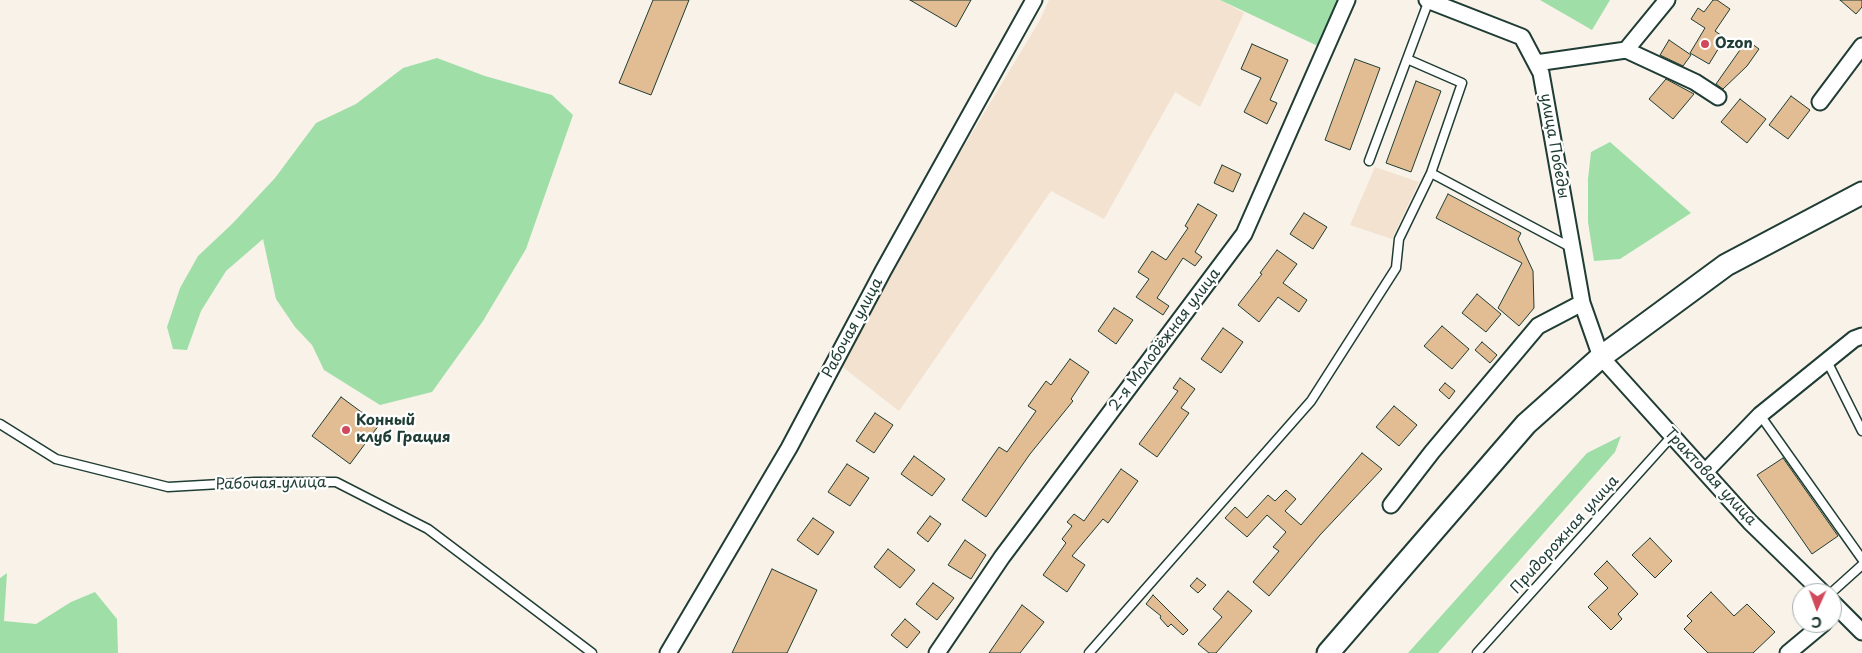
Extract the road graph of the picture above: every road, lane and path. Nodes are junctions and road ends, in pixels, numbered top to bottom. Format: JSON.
{"nodes":[{"id":1,"x":1034,"y":0,"type":"edge"},
{"id":2,"x":1347,"y":0,"type":"edge"},
{"id":3,"x":1428,"y":0,"type":"edge"},
{"id":4,"x":1667,"y":0,"type":"edge"},
{"id":5,"x":1862,"y":46,"type":"edge"},
{"id":6,"x":1626,"y":50,"type":"junction"},
{"id":7,"x":1407,"y":59,"type":"junction"},
{"id":8,"x":1536,"y":63,"type":"junction"},
{"id":9,"x":1718,"y":97,"type":"dead end"},
{"id":10,"x":1820,"y":102,"type":"dead end"},
{"id":11,"x":1369,"y":162,"type":"dead end"},
{"id":12,"x":1431,"y":173,"type":"junction"},
{"id":13,"x":1862,"y":193,"type":"edge"},
{"id":14,"x":1572,"y":248,"type":"junction"},
{"id":15,"x":1582,"y":303,"type":"junction"},
{"id":16,"x":1862,"y":336,"type":"edge"},
{"id":17,"x":1601,"y":357,"type":"junction"},
{"id":18,"x":1827,"y":361,"type":"junction"},
{"id":19,"x":1760,"y":415,"type":"junction"},
{"id":20,"x":0,"y":424,"type":"edge"},
{"id":21,"x":1862,"y":431,"type":"edge"},
{"id":22,"x":1672,"y":436,"type":"junction"},
{"id":23,"x":1705,"y":472,"type":"junction"},
{"id":24,"x":1391,"y":505,"type":"dead end"},
{"id":25,"x":1862,"y":559,"type":"edge"},
{"id":26,"x":1862,"y":565,"type":"edge"},
{"id":27,"x":1813,"y":583,"type":"edge"},
{"id":28,"x":1842,"y":583,"type":"edge"},
{"id":29,"x":1842,"y":615,"type":"edge"},
{"id":30,"x":1862,"y":632,"type":"edge"},
{"id":31,"x":1812,"y":633,"type":"edge"},
{"id":32,"x":592,"y":653,"type":"edge"},
{"id":33,"x":668,"y":653,"type":"edge"},
{"id":34,"x":937,"y":653,"type":"edge"},
{"id":35,"x":1089,"y":653,"type":"edge"},
{"id":36,"x":1328,"y":653,"type":"edge"},
{"id":37,"x":1477,"y":653,"type":"edge"},
{"id":38,"x":1788,"y":653,"type":"edge"}],
"edges":[{"from":1,"to":33,"type":"street","name":"Рабочая улица"},
{"from":2,"to":34,"type":"street","name":"2-я Молодёжная улица"},
{"from":3,"to":7,"type":"lane"},
{"from":3,"to":8,"type":"street","name":"улица Победы"},
{"from":4,"to":6,"type":"street"},
{"from":5,"to":10,"type":"street"},
{"from":6,"to":8,"type":"street"},
{"from":6,"to":9,"type":"street"},
{"from":7,"to":11,"type":"lane"},
{"from":7,"to":12,"type":"lane"},
{"from":8,"to":14,"type":"street","name":"улица Победы"},
{"from":12,"to":14,"type":"lane"},
{"from":12,"to":35,"type":"lane"},
{"from":13,"to":17,"type":"main road"},
{"from":14,"to":15,"type":"street","name":"улица Победы"},
{"from":15,"to":17,"type":"street","name":"улица Победы"},
{"from":15,"to":24,"type":"street"},
{"from":16,"to":18,"type":"street"},
{"from":17,"to":22,"type":"street","name":"Трактовая улица"},
{"from":17,"to":36,"type":"main road"},
{"from":18,"to":19,"type":"street"},
{"from":18,"to":21,"type":"lane"},
{"from":19,"to":23,"type":"street"},
{"from":19,"to":25,"type":"lane"},
{"from":20,"to":32,"type":"lane","name":"Рабочая улица"},
{"from":22,"to":23,"type":"street","name":"Трактовая улица"},
{"from":22,"to":37,"type":"lane","name":"Придорожная улица"},
{"from":23,"to":27,"type":"street","name":"Трактовая улица"},
{"from":26,"to":28,"type":"lane"},
{"from":29,"to":30,"type":"street"},
{"from":31,"to":38,"type":"street"}]}
